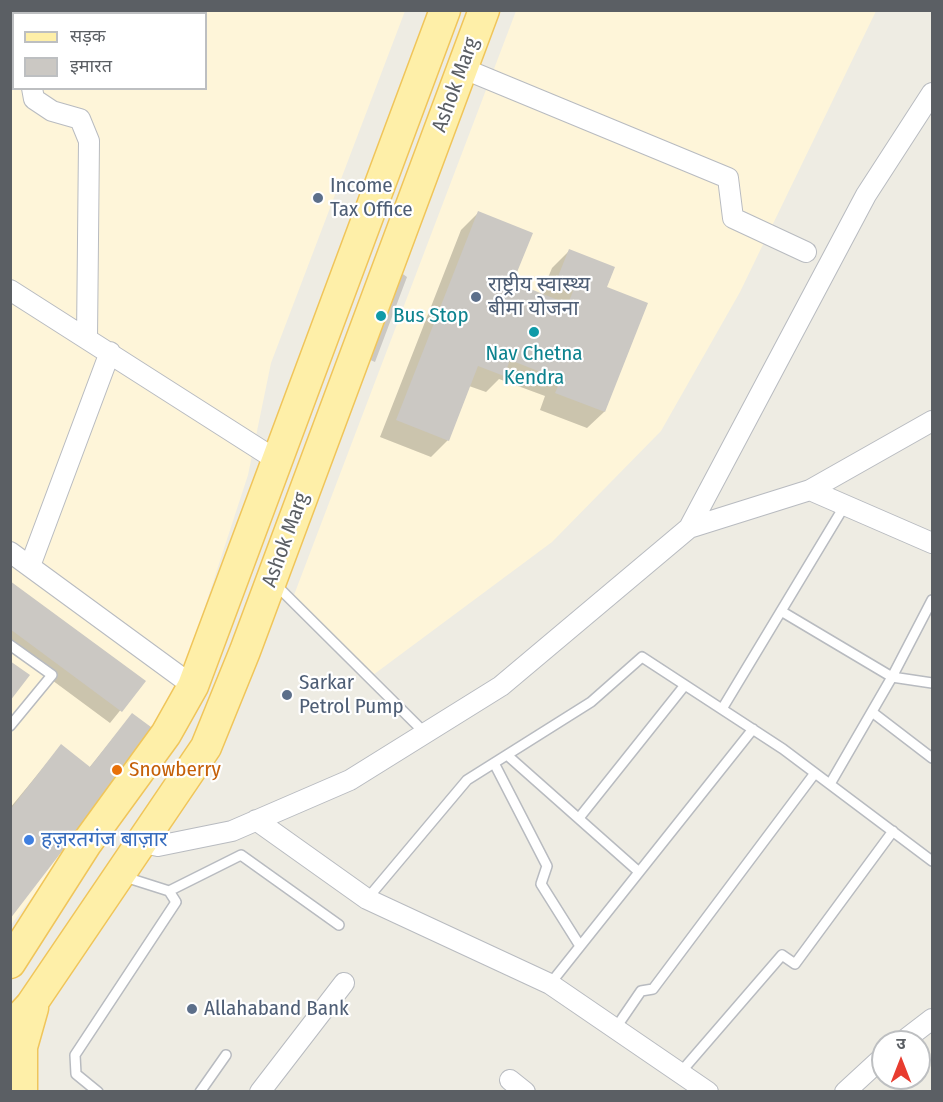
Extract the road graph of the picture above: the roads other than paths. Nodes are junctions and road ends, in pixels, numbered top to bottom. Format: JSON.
{"nodes":[{"id":1,"x":445,"y":10,"type":"edge"},
{"id":2,"x":484,"y":10,"type":"edge"},
{"id":3,"x":462,"y":68,"type":"junction"},
{"id":4,"x":32,"y":90,"type":"edge"},
{"id":5,"x":933,"y":93,"type":"edge"},
{"id":6,"x":806,"y":252,"type":"dead end"},
{"id":7,"x":10,"y":290,"type":"edge"},
{"id":8,"x":87,"y":338,"type":"junction"},
{"id":9,"x":110,"y":352,"type":"junction"},
{"id":10,"x":933,"y":421,"type":"edge"},
{"id":11,"x":278,"y":461,"type":"junction"},
{"id":12,"x":810,"y":490,"type":"junction"},
{"id":13,"x":845,"y":505,"type":"junction"},
{"id":14,"x":689,"y":528,"type":"junction"},
{"id":15,"x":933,"y":543,"type":"edge"},
{"id":16,"x":10,"y":552,"type":"edge"},
{"id":17,"x":30,"y":566,"type":"junction"},
{"id":18,"x":271,"y":581,"type":"junction"},
{"id":19,"x":933,"y":600,"type":"edge"},
{"id":20,"x":781,"y":611,"type":"junction"},
{"id":21,"x":10,"y":645,"type":"edge"},
{"id":22,"x":892,"y":677,"type":"junction"},
{"id":23,"x":933,"y":683,"type":"edge"},
{"id":24,"x":685,"y":685,"type":"junction"},
{"id":25,"x":193,"y":686,"type":"junction"},
{"id":26,"x":723,"y":709,"type":"junction"},
{"id":27,"x":872,"y":712,"type":"junction"},
{"id":28,"x":10,"y":726,"type":"edge"},
{"id":29,"x":753,"y":729,"type":"junction"},
{"id":30,"x":425,"y":733,"type":"junction"},
{"id":31,"x":507,"y":755,"type":"junction"},
{"id":32,"x":933,"y":758,"type":"edge"},
{"id":33,"x":494,"y":763,"type":"junction"},
{"id":34,"x":815,"y":773,"type":"junction"},
{"id":35,"x":830,"y":784,"type":"junction"},
{"id":36,"x":579,"y":818,"type":"junction"},
{"id":37,"x":256,"y":820,"type":"junction"},
{"id":38,"x":893,"y":831,"type":"junction"},
{"id":39,"x":139,"y":842,"type":"junction"},
{"id":40,"x":933,"y":861,"type":"edge"},
{"id":41,"x":639,"y":872,"type":"junction"},
{"id":42,"x":117,"y":874,"type":"junction"},
{"id":43,"x":169,"y":891,"type":"junction"},
{"id":44,"x":367,"y":899,"type":"junction"},
{"id":45,"x":339,"y":925,"type":"dead end"},
{"id":46,"x":580,"y":946,"type":"junction"},
{"id":47,"x":10,"y":963,"type":"edge"},
{"id":48,"x":344,"y":983,"type":"dead end"},
{"id":49,"x":550,"y":984,"type":"junction"},
{"id":50,"x":39,"y":988,"type":"junction"},
{"id":51,"x":933,"y":1019,"type":"edge"},
{"id":52,"x":10,"y":1029,"type":"edge"},
{"id":53,"x":615,"y":1029,"type":"junction"},
{"id":54,"x":918,"y":1030,"type":"edge"},
{"id":55,"x":226,"y":1055,"type":"dead end"},
{"id":56,"x":871,"y":1068,"type":"edge"},
{"id":57,"x":680,"y":1073,"type":"junction"},
{"id":58,"x":22,"y":1092,"type":"edge"},
{"id":59,"x":98,"y":1092,"type":"edge"},
{"id":60,"x":200,"y":1092,"type":"edge"},
{"id":61,"x":260,"y":1092,"type":"edge"},
{"id":62,"x":708,"y":1092,"type":"edge"},
{"id":63,"x":845,"y":1092,"type":"edge"}],
"edges":[{"from":1,"to":11,"type":"main road","name":"Ashok Marg"},
{"from":2,"to":3,"type":"main road","name":"Ashok Marg"},
{"from":3,"to":6,"type":"street"},
{"from":3,"to":18,"type":"main road","name":"Ashok Marg"},
{"from":4,"to":8,"type":"street"},
{"from":5,"to":14,"type":"street"},
{"from":7,"to":8,"type":"street"},
{"from":8,"to":9,"type":"street"},
{"from":9,"to":11,"type":"street"},
{"from":9,"to":17,"type":"street"},
{"from":10,"to":12,"type":"street"},
{"from":11,"to":25,"type":"main road","name":"Ashok Marg"},
{"from":12,"to":13,"type":"street"},
{"from":12,"to":14,"type":"street"},
{"from":13,"to":15,"type":"street"},
{"from":13,"to":20,"type":"lane"},
{"from":14,"to":30,"type":"street"},
{"from":16,"to":17,"type":"street"},
{"from":17,"to":25,"type":"street"},
{"from":18,"to":30,"type":"lane"},
{"from":18,"to":39,"type":"main road","name":"Ashok Marg"},
{"from":19,"to":22,"type":"lane"},
{"from":20,"to":22,"type":"lane"},
{"from":20,"to":26,"type":"lane"},
{"from":21,"to":28,"type":"lane"},
{"from":22,"to":23,"type":"lane"},
{"from":22,"to":27,"type":"lane"},
{"from":24,"to":26,"type":"lane"},
{"from":24,"to":31,"type":"lane"},
{"from":24,"to":36,"type":"lane"},
{"from":25,"to":47,"type":"main road","name":"Ashok Marg"},
{"from":26,"to":29,"type":"lane"},
{"from":27,"to":32,"type":"lane"},
{"from":27,"to":35,"type":"lane"},
{"from":29,"to":34,"type":"lane"},
{"from":29,"to":41,"type":"lane"},
{"from":30,"to":37,"type":"street"},
{"from":31,"to":33,"type":"lane"},
{"from":31,"to":36,"type":"lane"},
{"from":33,"to":44,"type":"lane"},
{"from":33,"to":46,"type":"lane"},
{"from":34,"to":35,"type":"lane"},
{"from":34,"to":53,"type":"lane"},
{"from":35,"to":38,"type":"lane"},
{"from":36,"to":41,"type":"lane"},
{"from":37,"to":39,"type":"street"},
{"from":37,"to":44,"type":"street"},
{"from":38,"to":40,"type":"lane"},
{"from":38,"to":57,"type":"lane"},
{"from":39,"to":42,"type":"main road","name":"Ashok Marg"},
{"from":41,"to":46,"type":"lane"},
{"from":42,"to":43,"type":"lane"},
{"from":42,"to":50,"type":"main road","name":"Ashok Marg"},
{"from":43,"to":45,"type":"lane"},
{"from":43,"to":59,"type":"lane"},
{"from":44,"to":49,"type":"street"},
{"from":46,"to":49,"type":"lane"},
{"from":48,"to":61,"type":"street"},
{"from":49,"to":53,"type":"street"},
{"from":50,"to":52,"type":"main road","name":"Ashok Marg"},
{"from":50,"to":58,"type":"main road"},
{"from":51,"to":54,"type":"street"},
{"from":53,"to":57,"type":"street"},
{"from":55,"to":60,"type":"lane"},
{"from":56,"to":63,"type":"street"},
{"from":57,"to":62,"type":"street"}]}
